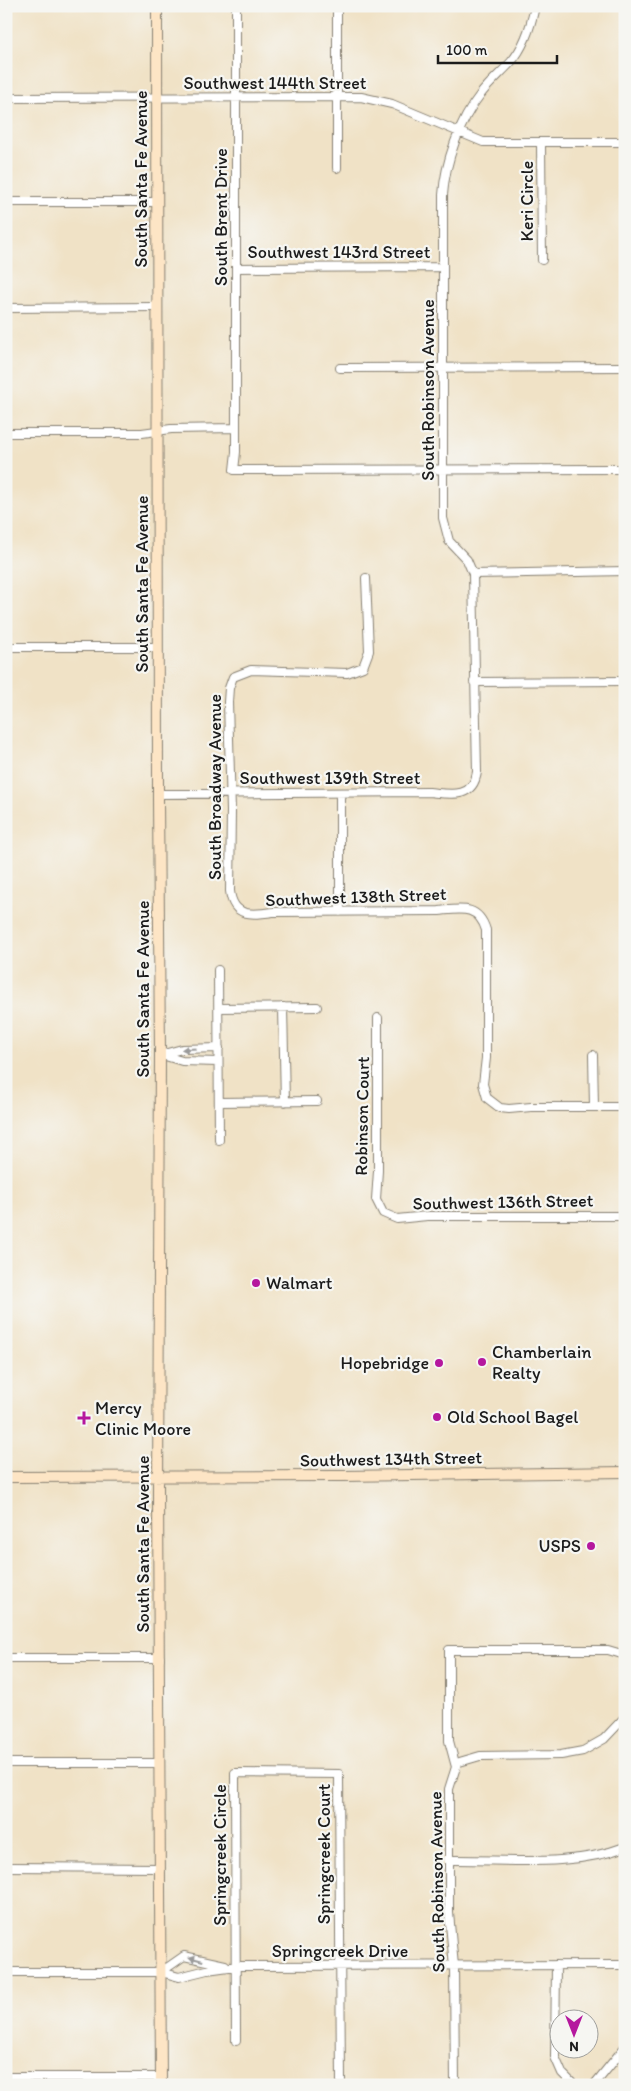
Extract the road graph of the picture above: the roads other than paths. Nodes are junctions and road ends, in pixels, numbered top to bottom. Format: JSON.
{"nodes":[{"id":1,"x":157,"y":6,"type":"edge"},
{"id":2,"x":236,"y":6,"type":"edge"},
{"id":3,"x":337,"y":6,"type":"edge"},
{"id":4,"x":534,"y":6,"type":"edge"},
{"id":5,"x":337,"y":96,"type":"junction"},
{"id":6,"x":236,"y":97,"type":"junction"},
{"id":7,"x":6,"y":98,"type":"edge"},
{"id":8,"x":157,"y":98,"type":"junction"},
{"id":9,"x":460,"y":133,"type":"junction"},
{"id":10,"x":541,"y":142,"type":"junction"},
{"id":11,"x":625,"y":142,"type":"edge"},
{"id":12,"x":337,"y":168,"type":"dead end"},
{"id":13,"x":6,"y":202,"type":"edge"},
{"id":14,"x":158,"y":202,"type":"junction"},
{"id":15,"x":542,"y":260,"type":"dead end"},
{"id":16,"x":443,"y":267,"type":"junction"},
{"id":17,"x":236,"y":268,"type":"junction"},
{"id":18,"x":6,"y":308,"type":"edge"},
{"id":19,"x":158,"y":308,"type":"junction"},
{"id":20,"x":340,"y":368,"type":"dead end"},
{"id":21,"x":443,"y":368,"type":"junction"},
{"id":22,"x":625,"y":368,"type":"edge"},
{"id":23,"x":236,"y":428,"type":"junction"},
{"id":24,"x":159,"y":431,"type":"junction"},
{"id":25,"x":6,"y":433,"type":"edge"},
{"id":26,"x":625,"y":469,"type":"edge"},
{"id":27,"x":443,"y":470,"type":"junction"},
{"id":28,"x":625,"y":571,"type":"edge"},
{"id":29,"x":473,"y":574,"type":"junction"},
{"id":30,"x":366,"y":578,"type":"dead end"},
{"id":31,"x":6,"y":647,"type":"edge"},
{"id":32,"x":158,"y":647,"type":"junction"},
{"id":33,"x":625,"y":681,"type":"edge"},
{"id":34,"x":474,"y":682,"type":"junction"},
{"id":35,"x":231,"y":793,"type":"junction"},
{"id":36,"x":340,"y":793,"type":"junction"},
{"id":37,"x":158,"y":794,"type":"junction"},
{"id":38,"x":237,"y":908,"type":"joint"},
{"id":39,"x":340,"y":912,"type":"junction"},
{"id":40,"x":218,"y":970,"type":"dead end"},
{"id":41,"x":283,"y":1007,"type":"junction"},
{"id":42,"x":317,"y":1007,"type":"dead end"},
{"id":43,"x":219,"y":1008,"type":"junction"},
{"id":44,"x":378,"y":1018,"type":"dead end"},
{"id":45,"x":219,"y":1048,"type":"junction"},
{"id":46,"x":160,"y":1055,"type":"junction"},
{"id":47,"x":593,"y":1055,"type":"dead end"},
{"id":48,"x":218,"y":1062,"type":"junction"},
{"id":49,"x":318,"y":1101,"type":"dead end"},
{"id":50,"x":219,"y":1102,"type":"junction"},
{"id":51,"x":285,"y":1102,"type":"junction"},
{"id":52,"x":625,"y":1107,"type":"edge"},
{"id":53,"x":594,"y":1108,"type":"junction"},
{"id":54,"x":219,"y":1140,"type":"dead end"},
{"id":55,"x":383,"y":1213,"type":"joint"},
{"id":56,"x":625,"y":1216,"type":"edge"},
{"id":57,"x":625,"y":1472,"type":"edge"},
{"id":58,"x":158,"y":1476,"type":"junction"},
{"id":59,"x":6,"y":1477,"type":"edge"},
{"id":60,"x":625,"y":1655,"type":"edge"},
{"id":61,"x":6,"y":1658,"type":"edge"},
{"id":62,"x":160,"y":1658,"type":"junction"},
{"id":63,"x":625,"y":1717,"type":"edge"},
{"id":64,"x":6,"y":1763,"type":"edge"},
{"id":65,"x":160,"y":1763,"type":"junction"},
{"id":66,"x":456,"y":1763,"type":"junction"},
{"id":67,"x":339,"y":1774,"type":"joint"},
{"id":68,"x":625,"y":1847,"type":"edge"},
{"id":69,"x":450,"y":1860,"type":"junction"},
{"id":70,"x":6,"y":1867,"type":"edge"},
{"id":71,"x":160,"y":1868,"type":"junction"},
{"id":72,"x":556,"y":1965,"type":"junction"},
{"id":73,"x":625,"y":1965,"type":"edge"},
{"id":74,"x":236,"y":1966,"type":"junction"},
{"id":75,"x":340,"y":1966,"type":"junction"},
{"id":76,"x":454,"y":1966,"type":"junction"},
{"id":77,"x":6,"y":1972,"type":"edge"},
{"id":78,"x":161,"y":1972,"type":"junction"},
{"id":79,"x":236,"y":2041,"type":"dead end"},
{"id":80,"x":625,"y":2047,"type":"edge"},
{"id":81,"x":6,"y":2077,"type":"edge"},
{"id":82,"x":161,"y":2081,"type":"edge"},
{"id":83,"x":341,"y":2085,"type":"edge"},
{"id":84,"x":455,"y":2085,"type":"edge"},
{"id":85,"x":574,"y":2085,"type":"edge"},
{"id":86,"x":594,"y":2085,"type":"edge"}],
"edges":[{"from":1,"to":8,"type":"main road","name":"South Santa Fe Avenue"},
{"from":2,"to":6,"type":"street","name":"South Brent Drive"},
{"from":3,"to":5,"type":"street"},
{"from":4,"to":9,"type":"street","name":"South Robinson Avenue"},
{"from":5,"to":6,"type":"street","name":"Southwest 144th Street"},
{"from":5,"to":9,"type":"street","name":"Southwest 144th Street"},
{"from":5,"to":12,"type":"street"},
{"from":6,"to":8,"type":"street","name":"Southwest 144th Street"},
{"from":6,"to":17,"type":"street","name":"South Brent Drive"},
{"from":7,"to":8,"type":"street","name":"Southwest 144th Street"},
{"from":8,"to":14,"type":"main road","name":"South Santa Fe Avenue"},
{"from":9,"to":10,"type":"street","name":"Southwest 144th Street"},
{"from":9,"to":16,"type":"street","name":"South Robinson Avenue"},
{"from":10,"to":11,"type":"street","name":"Southwest 144th Street"},
{"from":10,"to":15,"type":"street","name":"Keri Circle"},
{"from":13,"to":14,"type":"street"},
{"from":14,"to":19,"type":"main road","name":"South Santa Fe Avenue"},
{"from":16,"to":17,"type":"street","name":"Southwest 143rd Street"},
{"from":16,"to":21,"type":"street","name":"South Robinson Avenue"},
{"from":17,"to":23,"type":"street","name":"South Brent Drive"},
{"from":18,"to":19,"type":"street"},
{"from":19,"to":24,"type":"main road","name":"South Santa Fe Avenue"},
{"from":20,"to":21,"type":"street"},
{"from":21,"to":22,"type":"street"},
{"from":21,"to":27,"type":"street","name":"South Robinson Avenue"},
{"from":23,"to":24,"type":"street"},
{"from":23,"to":27,"type":"street","name":"South Brent Drive"},
{"from":24,"to":25,"type":"street"},
{"from":24,"to":32,"type":"main road","name":"South Santa Fe Avenue"},
{"from":26,"to":27,"type":"street"},
{"from":27,"to":29,"type":"street","name":"South Robinson Avenue"},
{"from":28,"to":29,"type":"street"},
{"from":29,"to":34,"type":"street"},
{"from":30,"to":35,"type":"street","name":"South Broadway Avenue"},
{"from":31,"to":32,"type":"street"},
{"from":32,"to":37,"type":"main road","name":"South Santa Fe Avenue"},
{"from":33,"to":34,"type":"street"},
{"from":34,"to":36,"type":"street","name":"Southwest 139th Street"},
{"from":35,"to":36,"type":"street","name":"Southwest 139th Street"},
{"from":35,"to":37,"type":"street","name":"Southwest 139th Street"},
{"from":35,"to":38,"type":"street","name":"South Broadway Avenue"},
{"from":36,"to":39,"type":"street"},
{"from":37,"to":46,"type":"main road","name":"South Santa Fe Avenue"},
{"from":38,"to":39,"type":"street","name":"Southwest 138th Street"},
{"from":39,"to":53,"type":"street","name":"Southwest 138th Street"},
{"from":40,"to":43,"type":"street"},
{"from":41,"to":42,"type":"street"},
{"from":41,"to":43,"type":"street"},
{"from":41,"to":51,"type":"street"},
{"from":43,"to":45,"type":"street"},
{"from":44,"to":55,"type":"street","name":"Robinson Court"},
{"from":45,"to":46,"type":"street","one_way":true},
{"from":45,"to":48,"type":"street"},
{"from":46,"to":48,"type":"street"},
{"from":46,"to":58,"type":"main road","name":"South Santa Fe Avenue"},
{"from":47,"to":53,"type":"street"},
{"from":48,"to":50,"type":"street"},
{"from":49,"to":51,"type":"street"},
{"from":50,"to":51,"type":"street"},
{"from":50,"to":54,"type":"street"},
{"from":52,"to":53,"type":"street"},
{"from":55,"to":56,"type":"street","name":"Southwest 136th Street"},
{"from":57,"to":58,"type":"main road","name":"Southwest 134th Street"},
{"from":58,"to":59,"type":"main road","name":"Southwest 134th Street"},
{"from":58,"to":62,"type":"main road","name":"South Santa Fe Avenue"},
{"from":60,"to":66,"type":"street"},
{"from":61,"to":62,"type":"street"},
{"from":62,"to":65,"type":"main road","name":"South Santa Fe Avenue"},
{"from":63,"to":66,"type":"street"},
{"from":64,"to":65,"type":"street"},
{"from":65,"to":71,"type":"main road","name":"South Santa Fe Avenue"},
{"from":66,"to":69,"type":"street","name":"South Robinson Avenue"},
{"from":67,"to":74,"type":"street","name":"Springcreek Circle"},
{"from":67,"to":75,"type":"street","name":"Springcreek Court"},
{"from":68,"to":69,"type":"street"},
{"from":69,"to":76,"type":"street","name":"South Robinson Avenue"},
{"from":70,"to":71,"type":"street"},
{"from":71,"to":78,"type":"main road","name":"South Santa Fe Avenue"},
{"from":72,"to":73,"type":"street","name":"Springcreek Drive"},
{"from":72,"to":76,"type":"street","name":"Springcreek Drive"},
{"from":72,"to":85,"type":"street"},
{"from":74,"to":75,"type":"street","name":"Springcreek Drive"},
{"from":74,"to":78,"type":"street","name":"Springcreek Drive"},
{"from":74,"to":78,"type":"street","name":"Springcreek Drive","one_way":true},
{"from":74,"to":79,"type":"street","name":"Springcreek Circle"},
{"from":75,"to":76,"type":"street","name":"Springcreek Drive"},
{"from":75,"to":83,"type":"street","name":"Springcreek Court"},
{"from":76,"to":84,"type":"street","name":"South Robinson Avenue"},
{"from":77,"to":78,"type":"street"},
{"from":78,"to":82,"type":"main road","name":"South Santa Fe Avenue"},
{"from":80,"to":86,"type":"street"},
{"from":81,"to":82,"type":"street"}]}
